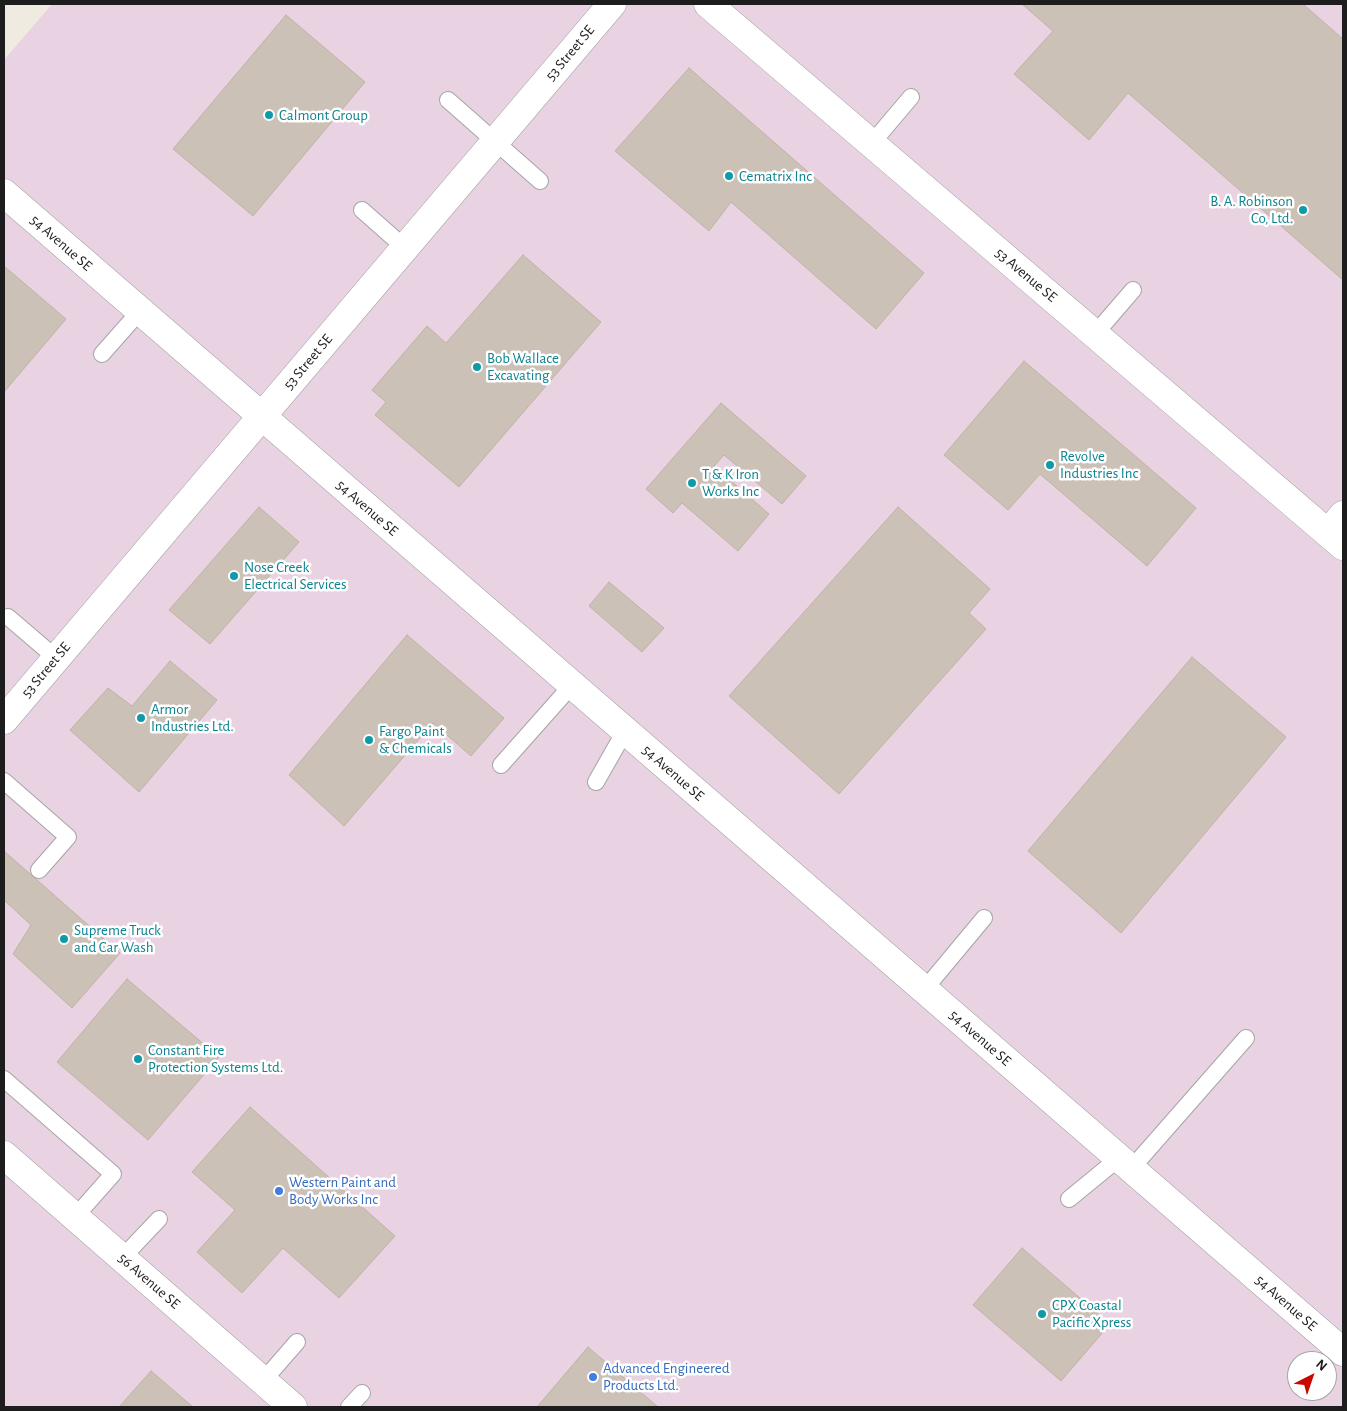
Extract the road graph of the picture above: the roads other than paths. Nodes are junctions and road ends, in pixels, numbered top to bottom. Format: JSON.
{"nodes":[{"id":1,"x":612,"y":4,"type":"edge"},
{"id":2,"x":708,"y":4,"type":"edge"},
{"id":3,"x":911,"y":97,"type":"dead end"},
{"id":4,"x":448,"y":100,"type":"dead end"},
{"id":5,"x":495,"y":142,"type":"junction"},
{"id":6,"x":872,"y":143,"type":"junction"},
{"id":7,"x":540,"y":181,"type":"dead end"},
{"id":8,"x":4,"y":193,"type":"edge"},
{"id":9,"x":362,"y":210,"type":"dead end"},
{"id":10,"x":405,"y":248,"type":"junction"},
{"id":11,"x":1134,"y":290,"type":"dead end"},
{"id":12,"x":140,"y":311,"type":"junction"},
{"id":13,"x":1095,"y":334,"type":"junction"},
{"id":14,"x":102,"y":354,"type":"dead end"},
{"id":15,"x":262,"y":417,"type":"junction"},
{"id":16,"x":1338,"y":531,"type":"edge"},
{"id":17,"x":8,"y":617,"type":"dead end"},
{"id":18,"x":56,"y":658,"type":"junction"},
{"id":19,"x":572,"y":685,"type":"junction"},
{"id":20,"x":4,"y":720,"type":"edge"},
{"id":21,"x":625,"y":731,"type":"junction"},
{"id":22,"x":501,"y":765,"type":"dead end"},
{"id":23,"x":4,"y":781,"type":"edge"},
{"id":24,"x":596,"y":782,"type":"dead end"},
{"id":25,"x":39,"y":870,"type":"dead end"},
{"id":26,"x":984,"y":918,"type":"dead end"},
{"id":27,"x":924,"y":990,"type":"junction"},
{"id":28,"x":1246,"y":1038,"type":"dead end"},
{"id":29,"x":4,"y":1079,"type":"edge"},
{"id":30,"x":4,"y":1155,"type":"edge"},
{"id":31,"x":1125,"y":1164,"type":"junction"},
{"id":32,"x":1069,"y":1199,"type":"dead end"},
{"id":33,"x":75,"y":1216,"type":"junction"},
{"id":34,"x":159,"y":1219,"type":"dead end"},
{"id":35,"x":122,"y":1258,"type":"junction"},
{"id":36,"x":297,"y":1342,"type":"dead end"},
{"id":37,"x":1343,"y":1352,"type":"edge"},
{"id":38,"x":263,"y":1381,"type":"junction"},
{"id":39,"x":362,"y":1393,"type":"dead end"},
{"id":40,"x":293,"y":1407,"type":"edge"},
{"id":41,"x":349,"y":1407,"type":"edge"}],
"edges":[{"from":1,"to":5,"type":"street","name":"53 Street SE"},
{"from":2,"to":6,"type":"street","name":"53 Avenue SE"},
{"from":3,"to":6,"type":"lane"},
{"from":4,"to":5,"type":"lane"},
{"from":5,"to":7,"type":"lane"},
{"from":5,"to":10,"type":"street","name":"53 Street SE"},
{"from":6,"to":13,"type":"street","name":"53 Avenue SE"},
{"from":8,"to":12,"type":"street","name":"54 Avenue SE"},
{"from":9,"to":10,"type":"lane"},
{"from":10,"to":15,"type":"street","name":"53 Street SE"},
{"from":11,"to":13,"type":"lane"},
{"from":12,"to":14,"type":"lane"},
{"from":12,"to":15,"type":"street","name":"54 Avenue SE"},
{"from":13,"to":16,"type":"street","name":"53 Avenue SE"},
{"from":15,"to":18,"type":"street","name":"53 Street SE"},
{"from":15,"to":19,"type":"street","name":"54 Avenue SE"},
{"from":17,"to":18,"type":"lane"},
{"from":18,"to":20,"type":"street","name":"53 Street SE"},
{"from":19,"to":21,"type":"street","name":"54 Avenue SE"},
{"from":19,"to":22,"type":"lane"},
{"from":21,"to":24,"type":"lane"},
{"from":21,"to":27,"type":"street","name":"54 Avenue SE"},
{"from":23,"to":25,"type":"lane"},
{"from":26,"to":27,"type":"lane"},
{"from":27,"to":31,"type":"street","name":"54 Avenue SE"},
{"from":28,"to":31,"type":"lane"},
{"from":29,"to":33,"type":"lane"},
{"from":30,"to":33,"type":"street","name":"56 Avenue SE"},
{"from":31,"to":32,"type":"lane"},
{"from":31,"to":37,"type":"street","name":"54 Avenue SE"},
{"from":33,"to":35,"type":"street","name":"56 Avenue SE"},
{"from":34,"to":35,"type":"lane"},
{"from":35,"to":38,"type":"street","name":"56 Avenue SE"},
{"from":36,"to":38,"type":"lane"},
{"from":38,"to":40,"type":"street","name":"56 Avenue SE"},
{"from":39,"to":41,"type":"lane"}]}
